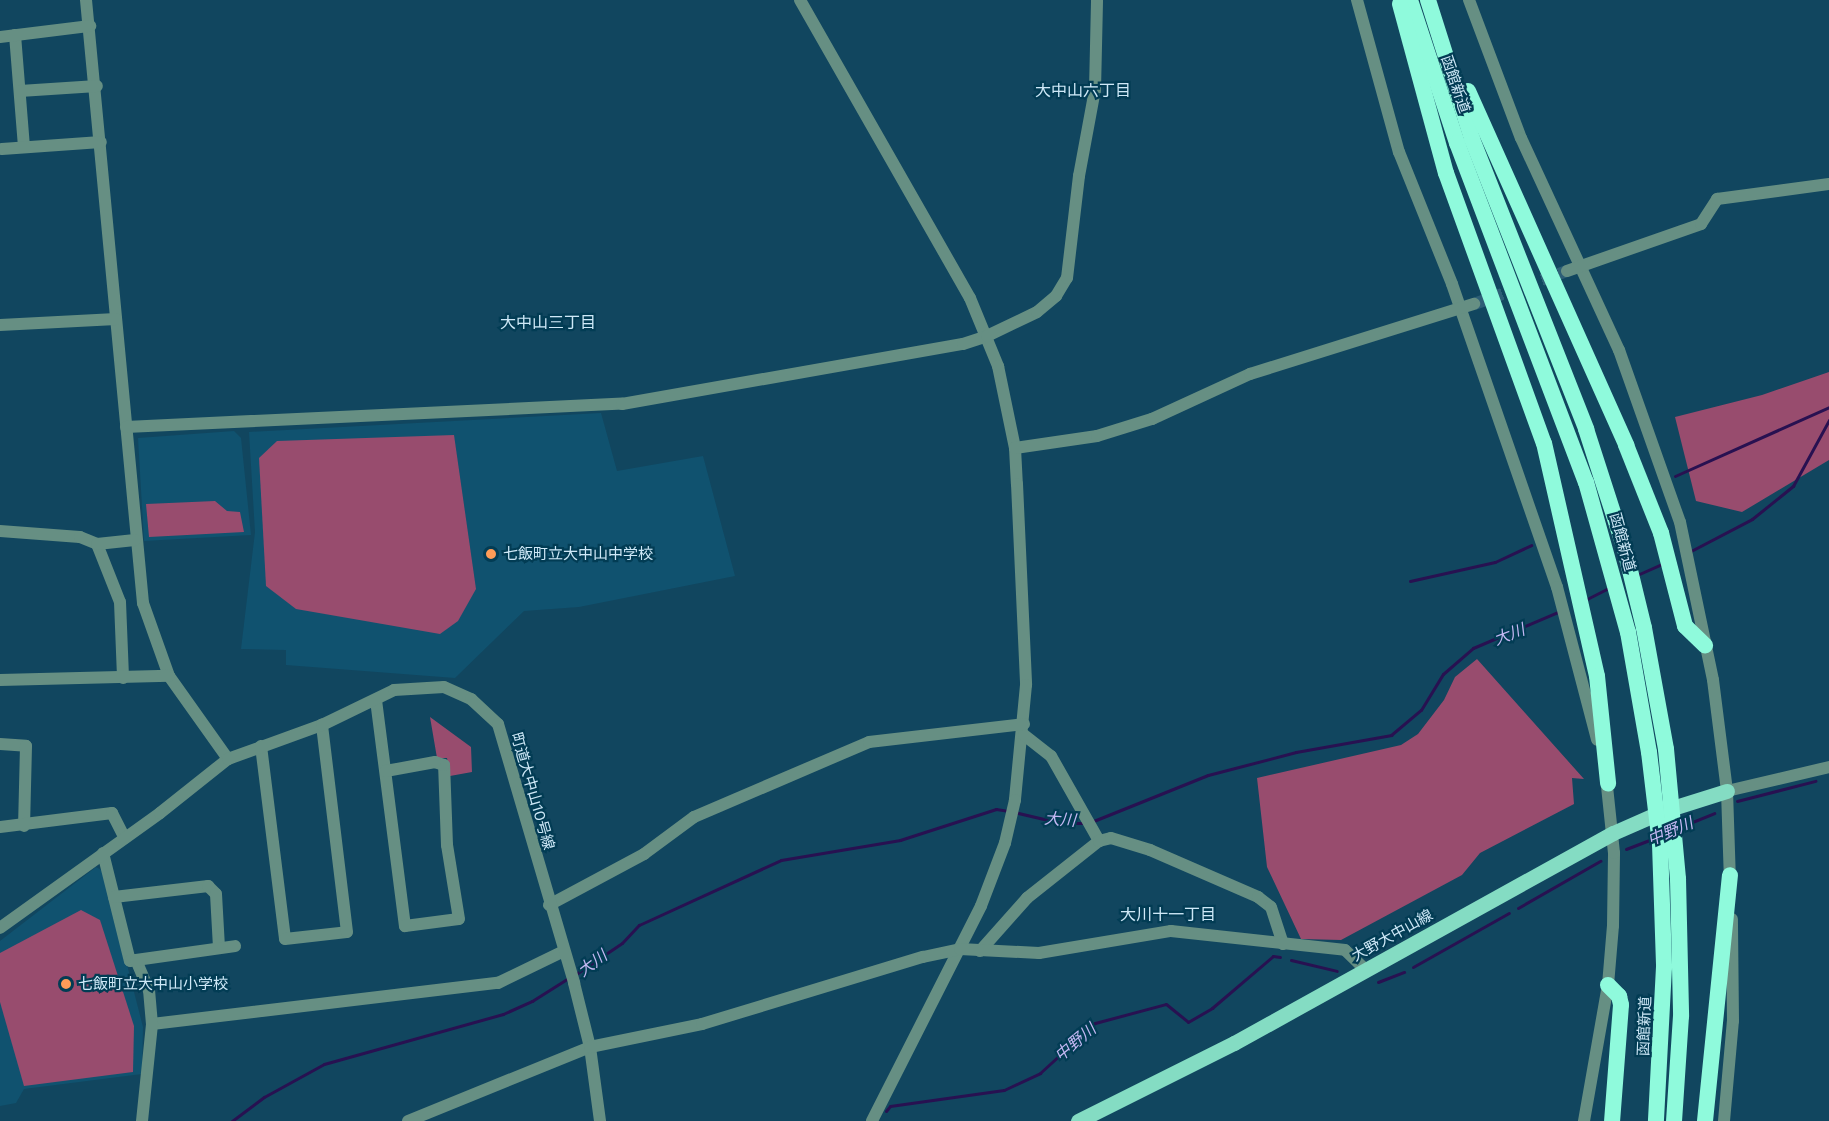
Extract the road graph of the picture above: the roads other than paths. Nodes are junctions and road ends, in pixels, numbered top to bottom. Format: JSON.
{"nodes":[{"id":1,"x":86,"y":0,"type":"edge"},
{"id":2,"x":800,"y":0,"type":"edge"},
{"id":3,"x":1097,"y":0,"type":"edge"},
{"id":4,"x":1357,"y":0,"type":"edge"},
{"id":5,"x":1399,"y":0,"type":"edge"},
{"id":6,"x":1410,"y":0,"type":"edge"},
{"id":7,"x":1428,"y":0,"type":"edge"},
{"id":8,"x":1434,"y":0,"type":"edge"},
{"id":9,"x":1469,"y":0,"type":"edge"},
{"id":10,"x":90,"y":26,"type":"junction"},
{"id":11,"x":15,"y":35,"type":"junction"},
{"id":12,"x":0,"y":37,"type":"edge"},
{"id":13,"x":97,"y":86,"type":"junction"},
{"id":14,"x":20,"y":91,"type":"junction"},
{"id":15,"x":101,"y":142,"type":"junction"},
{"id":16,"x":24,"y":147,"type":"junction"},
{"id":17,"x":2,"y":150,"type":"dead end"},
{"id":18,"x":1829,"y":184,"type":"edge"},
{"id":19,"x":1581,"y":267,"type":"junction"},
{"id":20,"x":1567,"y":272,"type":"tunnel mouth"},
{"id":21,"x":1474,"y":304,"type":"tunnel mouth"},
{"id":22,"x":1460,"y":309,"type":"junction"},
{"id":23,"x":116,"y":319,"type":"junction"},
{"id":24,"x":0,"y":325,"type":"edge"},
{"id":25,"x":987,"y":336,"type":"junction"},
{"id":26,"x":126,"y":427,"type":"junction"},
{"id":27,"x":1015,"y":448,"type":"junction"},
{"id":28,"x":0,"y":531,"type":"edge"},
{"id":29,"x":135,"y":540,"type":"junction"},
{"id":30,"x":97,"y":544,"type":"junction"},
{"id":31,"x":1705,"y":645,"type":"junction"},
{"id":32,"x":169,"y":676,"type":"junction"},
{"id":33,"x":123,"y":678,"type":"junction"},
{"id":34,"x":0,"y":680,"type":"edge"},
{"id":35,"x":376,"y":700,"type":"junction"},
{"id":36,"x":322,"y":725,"type":"junction"},
{"id":37,"x":1024,"y":729,"type":"junction"},
{"id":38,"x":0,"y":744,"type":"edge"},
{"id":39,"x":261,"y":746,"type":"junction"},
{"id":40,"x":228,"y":759,"type":"junction"},
{"id":41,"x":1829,"y":767,"type":"edge"},
{"id":42,"x":386,"y":771,"type":"junction"},
{"id":43,"x":1608,"y":783,"type":"junction"},
{"id":44,"x":1726,"y":791,"type":"junction"},
{"id":45,"x":1664,"y":795,"type":"junction"},
{"id":46,"x":24,"y":826,"type":"junction"},
{"id":47,"x":0,"y":827,"type":"edge"},
{"id":48,"x":1613,"y":833,"type":"junction"},
{"id":49,"x":1096,"y":835,"type":"junction"},
{"id":50,"x":125,"y":838,"type":"junction"},
{"id":51,"x":1668,"y":841,"type":"junction"},
{"id":52,"x":103,"y":853,"type":"junction"},
{"id":53,"x":1730,"y":875,"type":"junction"},
{"id":54,"x":114,"y":897,"type":"junction"},
{"id":55,"x":549,"y":905,"type":"junction"},
{"id":56,"x":0,"y":928,"type":"edge"},
{"id":57,"x":1283,"y":944,"type":"junction"},
{"id":58,"x":235,"y":946,"type":"dead end"},
{"id":59,"x":219,"y":948,"type":"junction"},
{"id":60,"x":960,"y":949,"type":"junction"},
{"id":61,"x":980,"y":951,"type":"junction"},
{"id":62,"x":566,"y":956,"type":"junction"},
{"id":63,"x":136,"y":960,"type":"junction"},
{"id":64,"x":1366,"y":969,"type":"junction"},
{"id":65,"x":1608,"y":985,"type":"junction"},
{"id":66,"x":152,"y":1024,"type":"junction"},
{"id":67,"x":590,"y":1047,"type":"junction"},
{"id":68,"x":142,"y":1121,"type":"edge"},
{"id":69,"x":408,"y":1121,"type":"edge"},
{"id":70,"x":600,"y":1121,"type":"edge"},
{"id":71,"x":872,"y":1121,"type":"edge"},
{"id":72,"x":1078,"y":1121,"type":"edge"},
{"id":73,"x":1584,"y":1121,"type":"edge"},
{"id":74,"x":1612,"y":1121,"type":"edge"},
{"id":75,"x":1656,"y":1121,"type":"edge"},
{"id":76,"x":1674,"y":1121,"type":"edge"},
{"id":77,"x":1705,"y":1121,"type":"edge"},
{"id":78,"x":1724,"y":1121,"type":"edge"}],
"edges":[{"from":1,"to":10,"type":"street"},
{"from":2,"to":25,"type":"street"},
{"from":3,"to":25,"type":"street"},
{"from":4,"to":22,"type":"street"},
{"from":5,"to":43,"type":"highway"},
{"from":6,"to":45,"type":"highway","name":"函館新道"},
{"from":7,"to":45,"type":"highway","name":"函館新道"},
{"from":8,"to":31,"type":"highway"},
{"from":9,"to":19,"type":"street"},
{"from":10,"to":11,"type":"street"},
{"from":10,"to":13,"type":"street"},
{"from":11,"to":12,"type":"street"},
{"from":11,"to":14,"type":"street"},
{"from":13,"to":14,"type":"street"},
{"from":13,"to":15,"type":"street"},
{"from":14,"to":16,"type":"street"},
{"from":15,"to":16,"type":"street"},
{"from":15,"to":23,"type":"street"},
{"from":16,"to":17,"type":"street"},
{"from":18,"to":19,"type":"street"},
{"from":19,"to":20,"type":"street"},
{"from":19,"to":31,"type":"street"},
{"from":21,"to":22,"type":"street"},
{"from":22,"to":27,"type":"street"},
{"from":22,"to":43,"type":"street"},
{"from":23,"to":24,"type":"street"},
{"from":23,"to":26,"type":"street"},
{"from":25,"to":26,"type":"street"},
{"from":25,"to":27,"type":"street"},
{"from":26,"to":29,"type":"street"},
{"from":27,"to":37,"type":"street"},
{"from":28,"to":30,"type":"street"},
{"from":29,"to":30,"type":"street"},
{"from":29,"to":32,"type":"street"},
{"from":30,"to":33,"type":"street"},
{"from":31,"to":44,"type":"street"},
{"from":32,"to":33,"type":"street"},
{"from":32,"to":40,"type":"street"},
{"from":33,"to":34,"type":"street"},
{"from":35,"to":36,"type":"street","name":"町道大中山10号線"},
{"from":35,"to":42,"type":"street"},
{"from":35,"to":55,"type":"street","name":"町道大中山10号線"},
{"from":36,"to":39,"type":"street","name":"町道大中山10号線"},
{"from":36,"to":39,"type":"street"},
{"from":37,"to":49,"type":"street"},
{"from":37,"to":55,"type":"street"},
{"from":37,"to":60,"type":"street"},
{"from":38,"to":46,"type":"street"},
{"from":39,"to":40,"type":"street","name":"町道大中山10号線"},
{"from":40,"to":50,"type":"street","name":"町道大中山10号線"},
{"from":41,"to":44,"type":"street"},
{"from":42,"to":42,"type":"street"},
{"from":43,"to":48,"type":"street"},
{"from":44,"to":48,"type":"main road","name":"大野大中山線"},
{"from":44,"to":53,"type":"street"},
{"from":45,"to":51,"type":"highway","name":"函館新道"},
{"from":46,"to":47,"type":"street"},
{"from":46,"to":50,"type":"street"},
{"from":48,"to":64,"type":"main road","name":"大野大中山線"},
{"from":48,"to":65,"type":"street"},
{"from":49,"to":57,"type":"street"},
{"from":49,"to":61,"type":"street"},
{"from":50,"to":52,"type":"street","name":"町道大中山10号線"},
{"from":51,"to":75,"type":"highway","name":"函館新道"},
{"from":51,"to":76,"type":"highway","name":"函館新道"},
{"from":52,"to":54,"type":"street"},
{"from":52,"to":56,"type":"street","name":"町道大中山10号線"},
{"from":53,"to":77,"type":"highway"},
{"from":53,"to":78,"type":"street"},
{"from":54,"to":59,"type":"street"},
{"from":54,"to":63,"type":"street"},
{"from":55,"to":62,"type":"street","name":"町道大中山10号線"},
{"from":57,"to":61,"type":"street"},
{"from":57,"to":64,"type":"street"},
{"from":58,"to":59,"type":"street"},
{"from":59,"to":63,"type":"street"},
{"from":60,"to":61,"type":"street"},
{"from":60,"to":67,"type":"street"},
{"from":60,"to":71,"type":"street"},
{"from":62,"to":66,"type":"street"},
{"from":62,"to":67,"type":"street","name":"町道大中山10号線"},
{"from":63,"to":66,"type":"street"},
{"from":64,"to":72,"type":"main road","name":"大野大中山線"},
{"from":65,"to":73,"type":"street"},
{"from":65,"to":74,"type":"highway"},
{"from":66,"to":68,"type":"street"},
{"from":67,"to":69,"type":"street"},
{"from":67,"to":70,"type":"street","name":"町道大中山10号線"}]}
